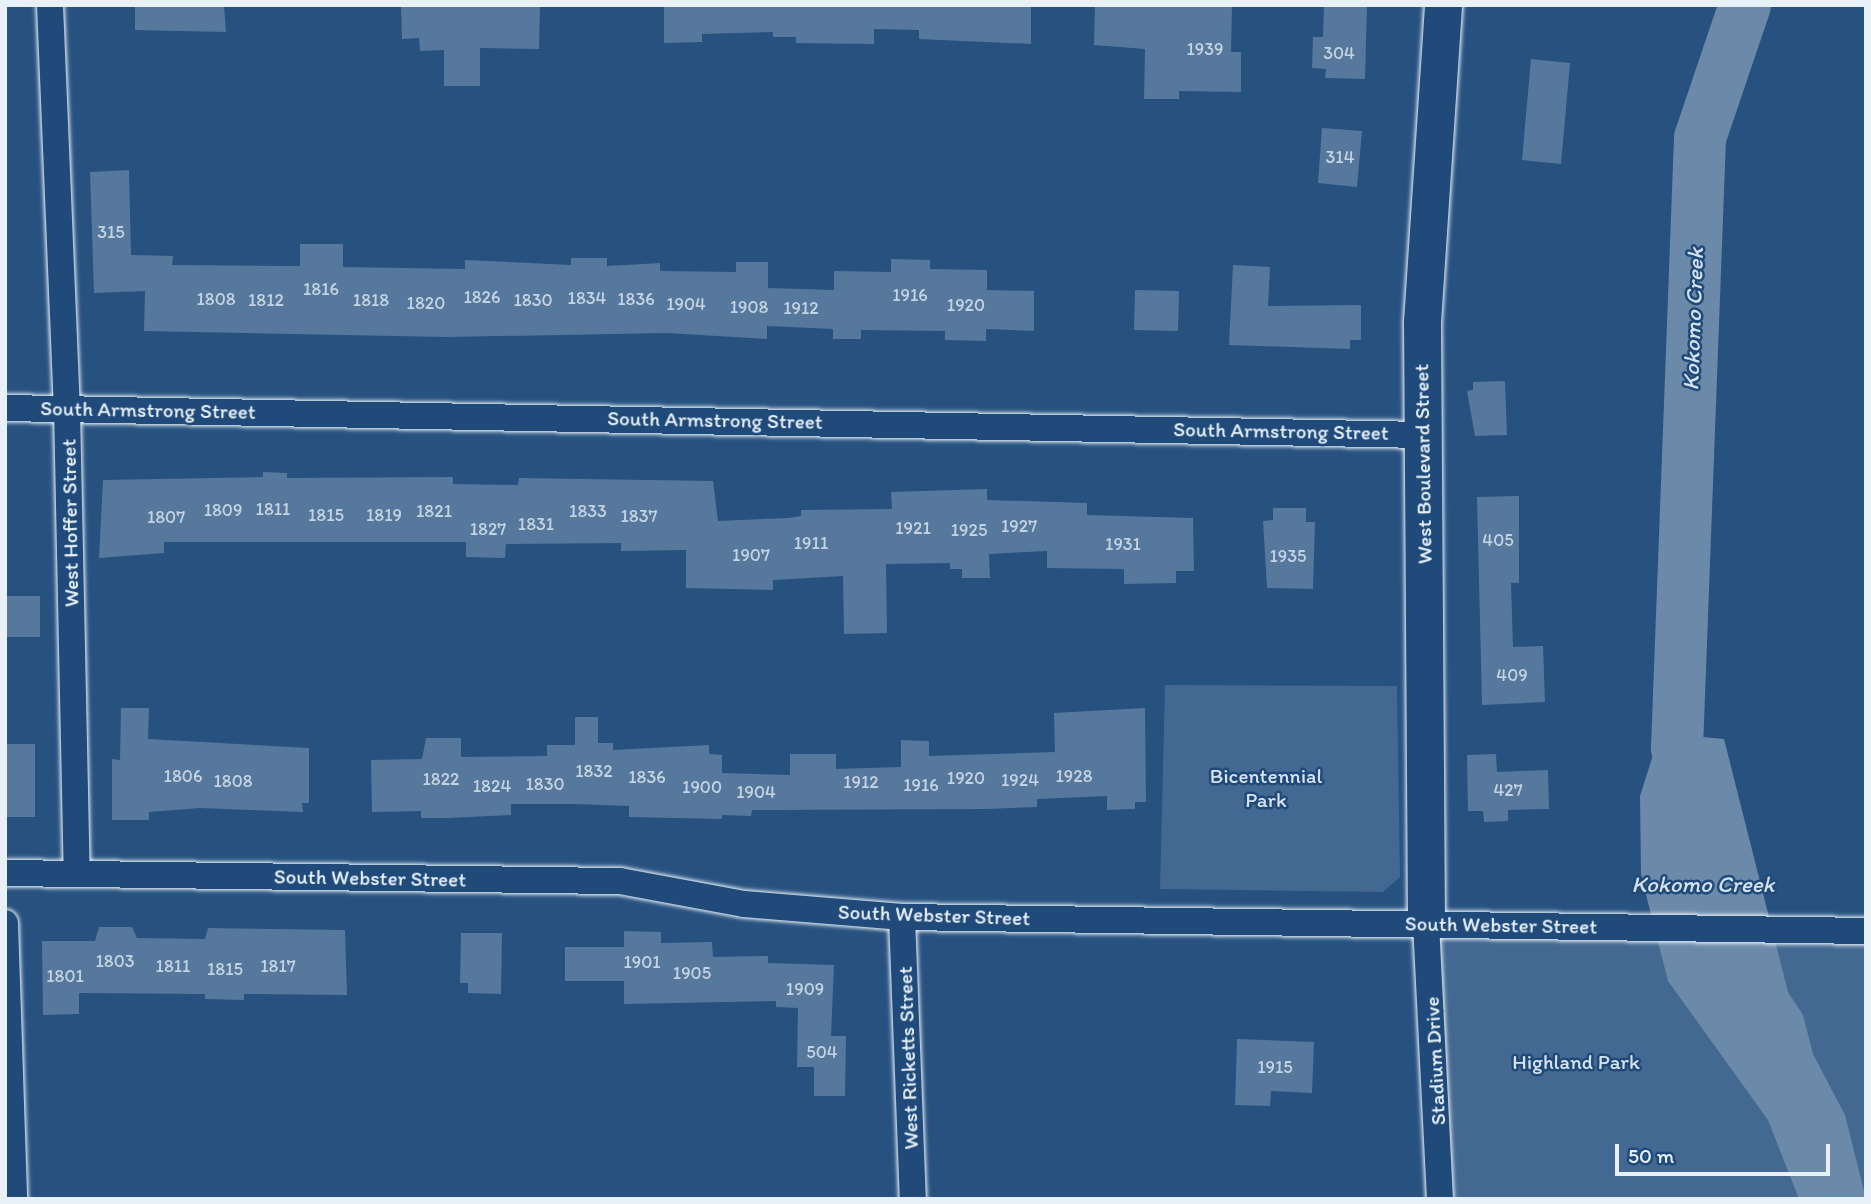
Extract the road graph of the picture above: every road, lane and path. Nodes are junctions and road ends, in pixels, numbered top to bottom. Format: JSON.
{"nodes":[{"id":1,"x":50,"y":5,"type":"edge"},
{"id":2,"x":1443,"y":5,"type":"edge"},
{"id":3,"x":5,"y":408,"type":"edge"},
{"id":4,"x":67,"y":409,"type":"junction"},
{"id":5,"x":1424,"y":435,"type":"junction"},
{"id":6,"x":5,"y":873,"type":"edge"},
{"id":7,"x":77,"y":874,"type":"junction"},
{"id":8,"x":902,"y":917,"type":"junction"},
{"id":9,"x":5,"y":923,"type":"edge"},
{"id":10,"x":1426,"y":923,"type":"junction"},
{"id":11,"x":1866,"y":931,"type":"edge"},
{"id":12,"x":14,"y":1199,"type":"edge"},
{"id":13,"x":913,"y":1199,"type":"edge"},
{"id":14,"x":1440,"y":1199,"type":"edge"}],
"edges":[{"from":1,"to":4,"type":"street","name":"West Hoffer Street"},
{"from":2,"to":5,"type":"main road","name":"West Boulevard Street"},
{"from":3,"to":4,"type":"street","name":"South Armstrong Street"},
{"from":4,"to":5,"type":"street","name":"South Armstrong Street"},
{"from":4,"to":7,"type":"street","name":"West Hoffer Street"},
{"from":5,"to":10,"type":"main road","name":"West Boulevard Street"},
{"from":6,"to":7,"type":"street","name":"South Webster Street"},
{"from":7,"to":8,"type":"street","name":"South Webster Street"},
{"from":8,"to":10,"type":"street","name":"South Webster Street"},
{"from":8,"to":13,"type":"street","name":"West Ricketts Street"},
{"from":9,"to":12,"type":"street"},
{"from":10,"to":11,"type":"street","name":"South Webster Street"},
{"from":10,"to":14,"type":"street","name":"Stadium Drive"}]}
